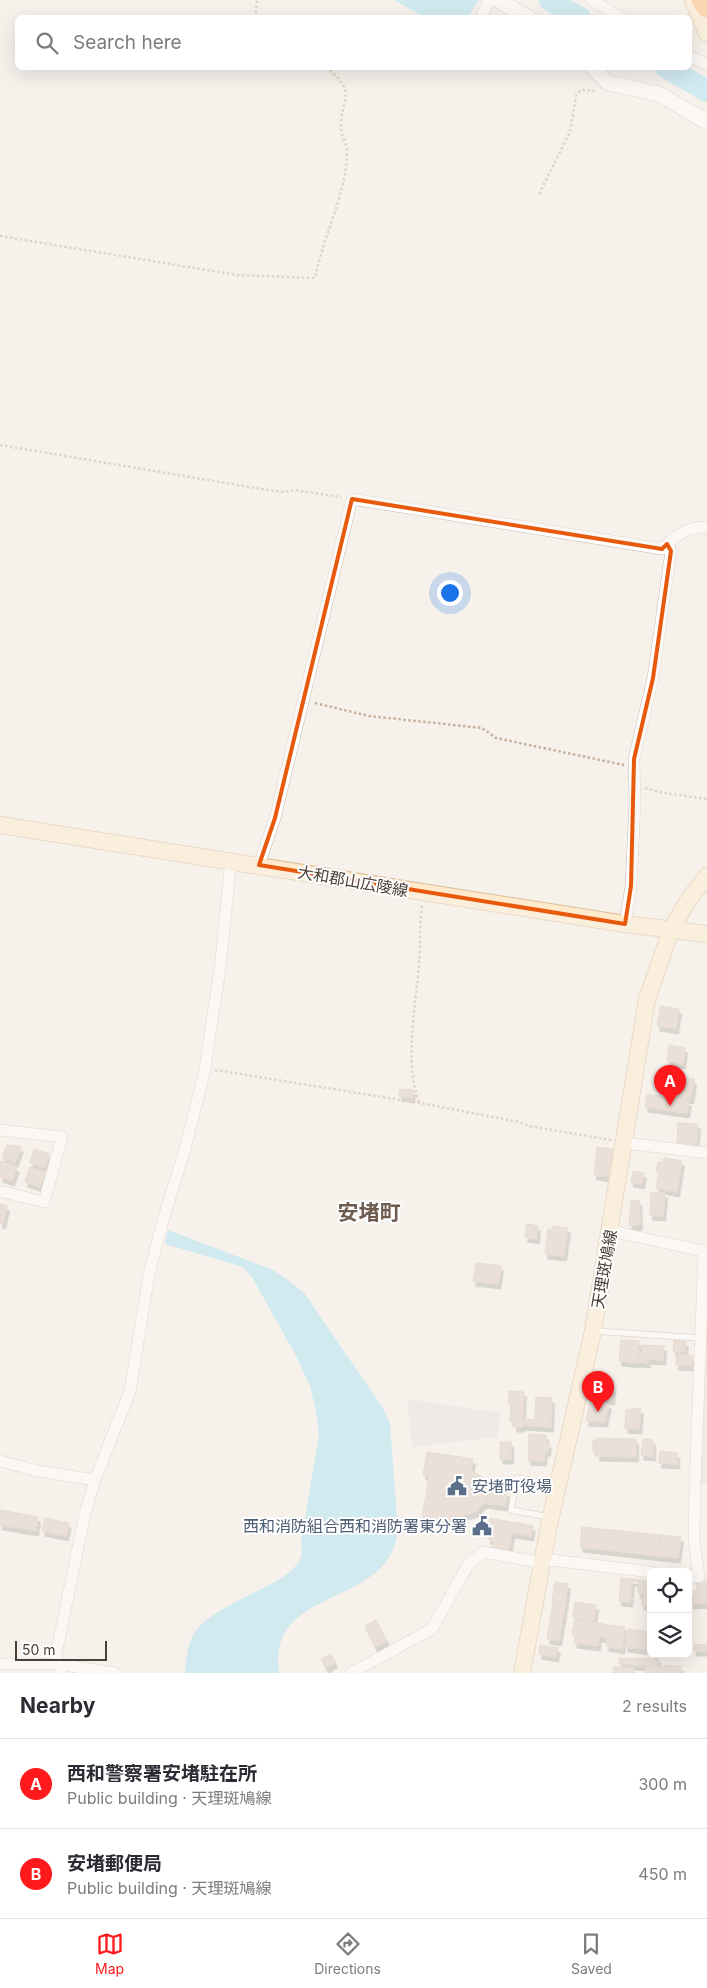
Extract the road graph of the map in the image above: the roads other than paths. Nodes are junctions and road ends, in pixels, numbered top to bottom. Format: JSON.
{"nodes":[{"id":1,"x":489,"y":0,"type":"edge"},
{"id":2,"x":498,"y":0,"type":"edge"},
{"id":3,"x":592,"y":0,"type":"edge"},
{"id":4,"x":693,"y":0,"type":"edge"},
{"id":5,"x":702,"y":0,"type":"edge"},
{"id":6,"x":707,"y":6,"type":"edge"},
{"id":7,"x":482,"y":15,"type":"edge"},
{"id":8,"x":524,"y":15,"type":"edge"},
{"id":9,"x":616,"y":15,"type":"edge"},
{"id":10,"x":707,"y":34,"type":"edge"},
{"id":11,"x":692,"y":58,"type":"edge"},
{"id":12,"x":707,"y":64,"type":"edge"},
{"id":13,"x":595,"y":70,"type":"edge"},
{"id":14,"x":707,"y":122,"type":"edge"},
{"id":15,"x":707,"y":527,"type":"edge"},
{"id":16,"x":667,"y":544,"type":"junction"},
{"id":17,"x":0,"y":825,"type":"edge"},
{"id":18,"x":231,"y":860,"type":"junction"},
{"id":19,"x":260,"y":865,"type":"junction"},
{"id":20,"x":707,"y":876,"type":"edge"},
{"id":21,"x":625,"y":924,"type":"junction"},
{"id":22,"x":671,"y":930,"type":"junction"},
{"id":23,"x":707,"y":934,"type":"edge"},
{"id":24,"x":0,"y":1130,"type":"edge"},
{"id":25,"x":625,"y":1142,"type":"junction"},
{"id":26,"x":707,"y":1153,"type":"edge"},
{"id":27,"x":0,"y":1191,"type":"edge"},
{"id":28,"x":611,"y":1231,"type":"junction"},
{"id":29,"x":705,"y":1252,"type":"edge"},
{"id":30,"x":593,"y":1331,"type":"junction"},
{"id":31,"x":700,"y":1338,"type":"junction"},
{"id":32,"x":0,"y":1462,"type":"edge"},
{"id":33,"x":95,"y":1480,"type":"junction"},
{"id":34,"x":558,"y":1485,"type":"junction"},
{"id":35,"x":551,"y":1518,"type":"junction"},
{"id":36,"x":543,"y":1561,"type":"junction"},
{"id":37,"x":647,"y":1572,"type":"edge"},
{"id":38,"x":698,"y":1577,"type":"edge"},
{"id":39,"x":0,"y":1664,"type":"edge"},
{"id":40,"x":59,"y":1668,"type":"edge"},
{"id":41,"x":115,"y":1673,"type":"edge"},
{"id":42,"x":350,"y":1673,"type":"edge"},
{"id":43,"x":522,"y":1673,"type":"edge"}],
"edges":[{"from":1,"to":7,"type":"street"},
{"from":2,"to":8,"type":"street"},
{"from":3,"to":9,"type":"street"},
{"from":4,"to":10,"type":"main road"},
{"from":5,"to":6,"type":"highway"},
{"from":11,"to":12,"type":"street"},
{"from":13,"to":14,"type":"street"},
{"from":15,"to":16,"type":"street"},
{"from":16,"to":19,"type":"street"},
{"from":16,"to":21,"type":"street"},
{"from":17,"to":18,"type":"main road","name":"大和郡山広陵線"},
{"from":18,"to":19,"type":"main road","name":"大和郡山広陵線"},
{"from":18,"to":33,"type":"street"},
{"from":19,"to":21,"type":"main road","name":"大和郡山広陵線"},
{"from":20,"to":22,"type":"main road","name":"天理斑鳩線"},
{"from":21,"to":22,"type":"main road","name":"大和郡山広陵線"},
{"from":22,"to":23,"type":"main road","name":"大和郡山広陵線"},
{"from":22,"to":25,"type":"main road","name":"天理斑鳩線"},
{"from":24,"to":27,"type":"street"},
{"from":25,"to":26,"type":"street"},
{"from":25,"to":28,"type":"main road","name":"天理斑鳩線"},
{"from":28,"to":29,"type":"street"},
{"from":28,"to":30,"type":"main road","name":"天理斑鳩線"},
{"from":29,"to":31,"type":"street"},
{"from":30,"to":31,"type":"lane"},
{"from":30,"to":34,"type":"main road","name":"天理斑鳩線"},
{"from":31,"to":38,"type":"street"},
{"from":32,"to":33,"type":"street"},
{"from":33,"to":40,"type":"street"},
{"from":34,"to":35,"type":"main road","name":"天理斑鳩線"},
{"from":34,"to":35,"type":"lane"},
{"from":35,"to":36,"type":"main road","name":"天理斑鳩線"},
{"from":36,"to":37,"type":"street"},
{"from":36,"to":42,"type":"street"},
{"from":36,"to":43,"type":"main road","name":"天理斑鳩線"},
{"from":39,"to":40,"type":"street"},
{"from":40,"to":41,"type":"street"}]}
